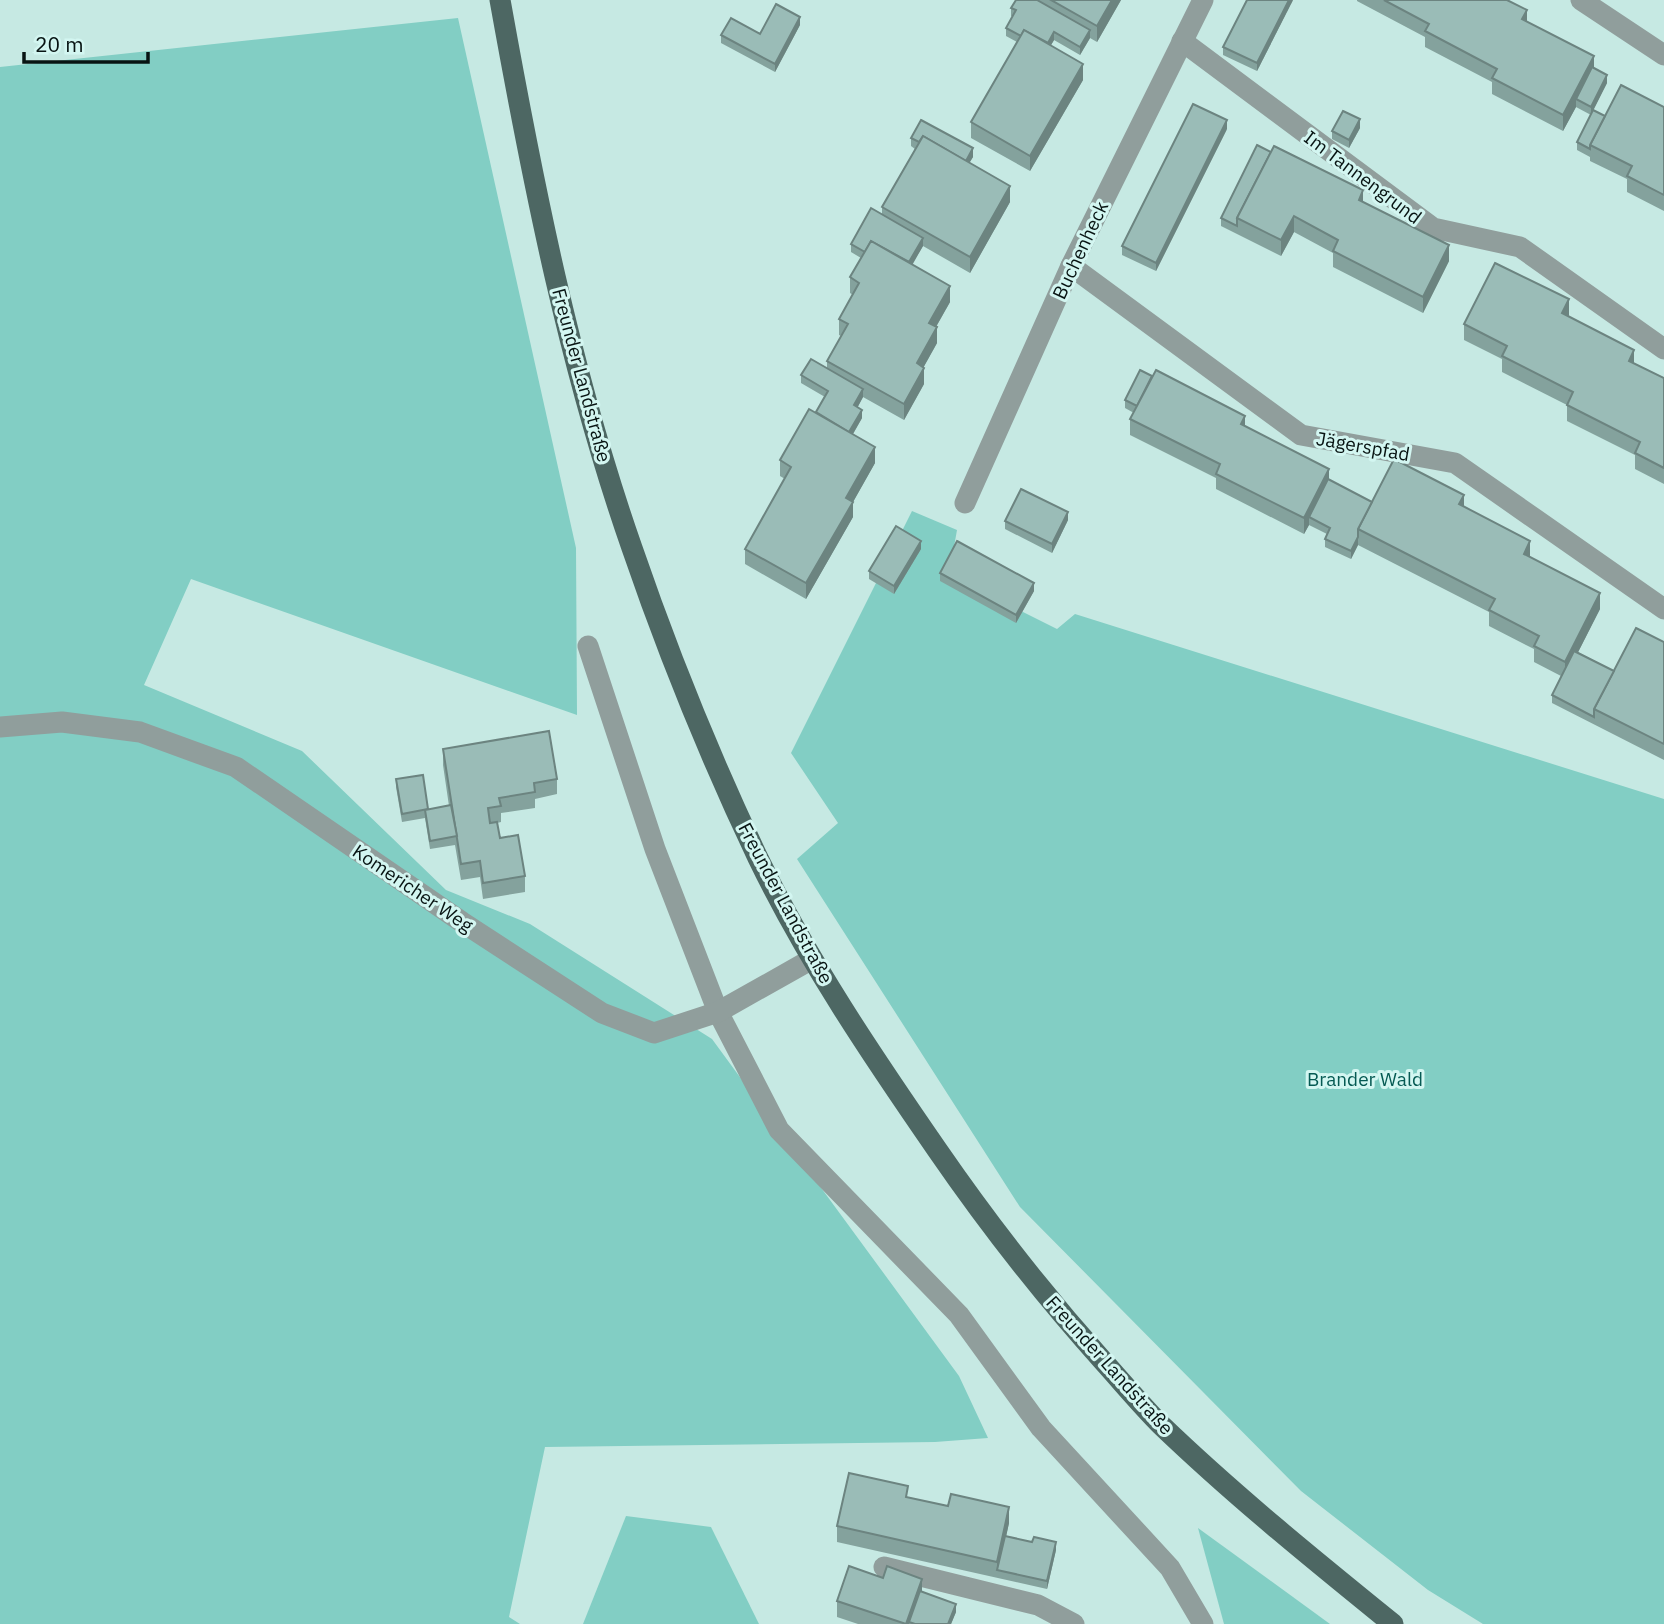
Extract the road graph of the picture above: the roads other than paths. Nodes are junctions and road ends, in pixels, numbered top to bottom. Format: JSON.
{"nodes":[{"id":1,"x":500,"y":0,"type":"edge"},
{"id":2,"x":1203,"y":0,"type":"edge"},
{"id":3,"x":1581,"y":0,"type":"edge"},
{"id":4,"x":1182,"y":41,"type":"junction"},
{"id":5,"x":1664,"y":55,"type":"edge"},
{"id":6,"x":1071,"y":266,"type":"junction"},
{"id":7,"x":1664,"y":349,"type":"edge"},
{"id":8,"x":965,"y":503,"type":"dead end"},
{"id":9,"x":1664,"y":609,"type":"edge"},
{"id":10,"x":587,"y":646,"type":"dead end"},
{"id":11,"x":0,"y":727,"type":"edge"},
{"id":12,"x":812,"y":959,"type":"junction"},
{"id":13,"x":719,"y":1012,"type":"junction"},
{"id":14,"x":884,"y":1567,"type":"edge"},
{"id":15,"x":1074,"y":1624,"type":"edge"},
{"id":16,"x":1203,"y":1624,"type":"edge"},
{"id":17,"x":1393,"y":1624,"type":"edge"}],
"edges":[{"from":1,"to":12,"type":"main road","name":"Freunder Landstraße"},
{"from":2,"to":4,"type":"street","name":"Buchenheck"},
{"from":3,"to":5,"type":"street"},
{"from":4,"to":6,"type":"street","name":"Buchenheck"},
{"from":4,"to":7,"type":"street","name":"Im Tannengrund"},
{"from":6,"to":8,"type":"street","name":"Buchenheck"},
{"from":6,"to":9,"type":"street","name":"Jägerspfad"},
{"from":10,"to":13,"type":"street"},
{"from":11,"to":13,"type":"street","name":"Komericher Weg"},
{"from":12,"to":13,"type":"street","name":"Komericher Weg"},
{"from":12,"to":17,"type":"main road","name":"Freunder Landstraße"},
{"from":13,"to":16,"type":"street"},
{"from":14,"to":15,"type":"street"}]}
